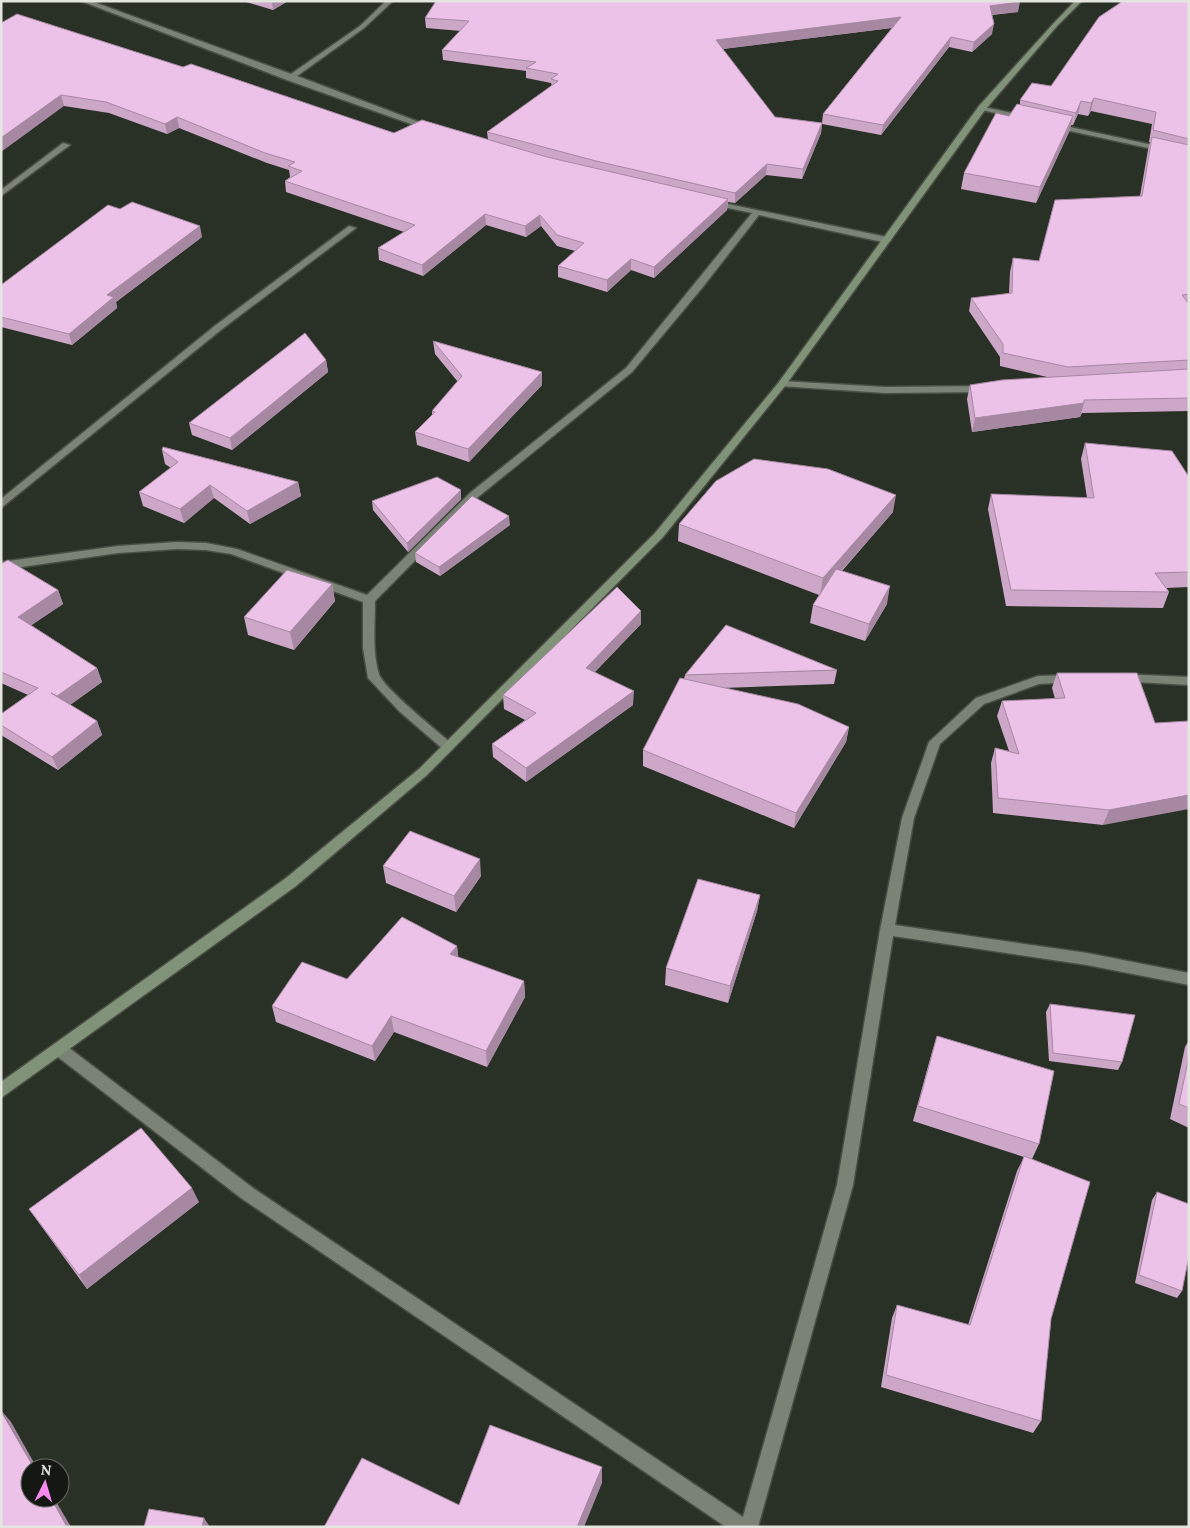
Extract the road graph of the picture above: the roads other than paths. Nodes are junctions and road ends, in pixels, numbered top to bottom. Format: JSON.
{"nodes":[{"id":1,"x":84,"y":1,"type":"edge"},
{"id":2,"x":390,"y":1,"type":"edge"},
{"id":3,"x":1079,"y":1,"type":"edge"},
{"id":4,"x":290,"y":78,"type":"junction"},
{"id":5,"x":982,"y":108,"type":"junction"},
{"id":6,"x":1036,"y":120,"type":"edge"},
{"id":7,"x":1045,"y":122,"type":"edge"},
{"id":8,"x":442,"y":132,"type":"edge"},
{"id":9,"x":66,"y":145,"type":"dead end"},
{"id":10,"x":1189,"y":155,"type":"edge"},
{"id":11,"x":1,"y":194,"type":"edge"},
{"id":12,"x":705,"y":200,"type":"edge"},
{"id":13,"x":757,"y":212,"type":"junction"},
{"id":14,"x":352,"y":228,"type":"dead end"},
{"id":15,"x":887,"y":240,"type":"junction"},
{"id":16,"x":782,"y":384,"type":"junction"},
{"id":17,"x":994,"y":388,"type":"edge"},
{"id":18,"x":1,"y":505,"type":"edge"},
{"id":19,"x":1,"y":566,"type":"edge"},
{"id":20,"x":369,"y":600,"type":"junction"},
{"id":21,"x":1087,"y":679,"type":"edge"},
{"id":22,"x":1106,"y":679,"type":"edge"},
{"id":23,"x":1189,"y":681,"type":"edge"},
{"id":24,"x":448,"y":747,"type":"junction"},
{"id":25,"x":887,"y":930,"type":"junction"},
{"id":26,"x":1189,"y":979,"type":"edge"},
{"id":27,"x":59,"y":1049,"type":"junction"},
{"id":28,"x":1,"y":1091,"type":"edge"},
{"id":29,"x":742,"y":1527,"type":"edge"},
{"id":30,"x":749,"y":1527,"type":"edge"}],
"edges":[{"from":1,"to":4,"type":"street"},
{"from":2,"to":4,"type":"street"},
{"from":3,"to":5,"type":"main road"},
{"from":4,"to":8,"type":"street"},
{"from":5,"to":6,"type":"street"},
{"from":5,"to":15,"type":"main road"},
{"from":7,"to":10,"type":"street"},
{"from":9,"to":11,"type":"street"},
{"from":12,"to":13,"type":"street"},
{"from":13,"to":15,"type":"street"},
{"from":13,"to":20,"type":"street"},
{"from":14,"to":18,"type":"street"},
{"from":15,"to":16,"type":"main road"},
{"from":16,"to":17,"type":"street"},
{"from":16,"to":24,"type":"main road"},
{"from":19,"to":20,"type":"street"},
{"from":20,"to":24,"type":"street"},
{"from":21,"to":25,"type":"street"},
{"from":22,"to":23,"type":"street"},
{"from":24,"to":27,"type":"main road"},
{"from":25,"to":26,"type":"street"},
{"from":25,"to":30,"type":"street"},
{"from":27,"to":28,"type":"main road"},
{"from":27,"to":29,"type":"street"}]}
